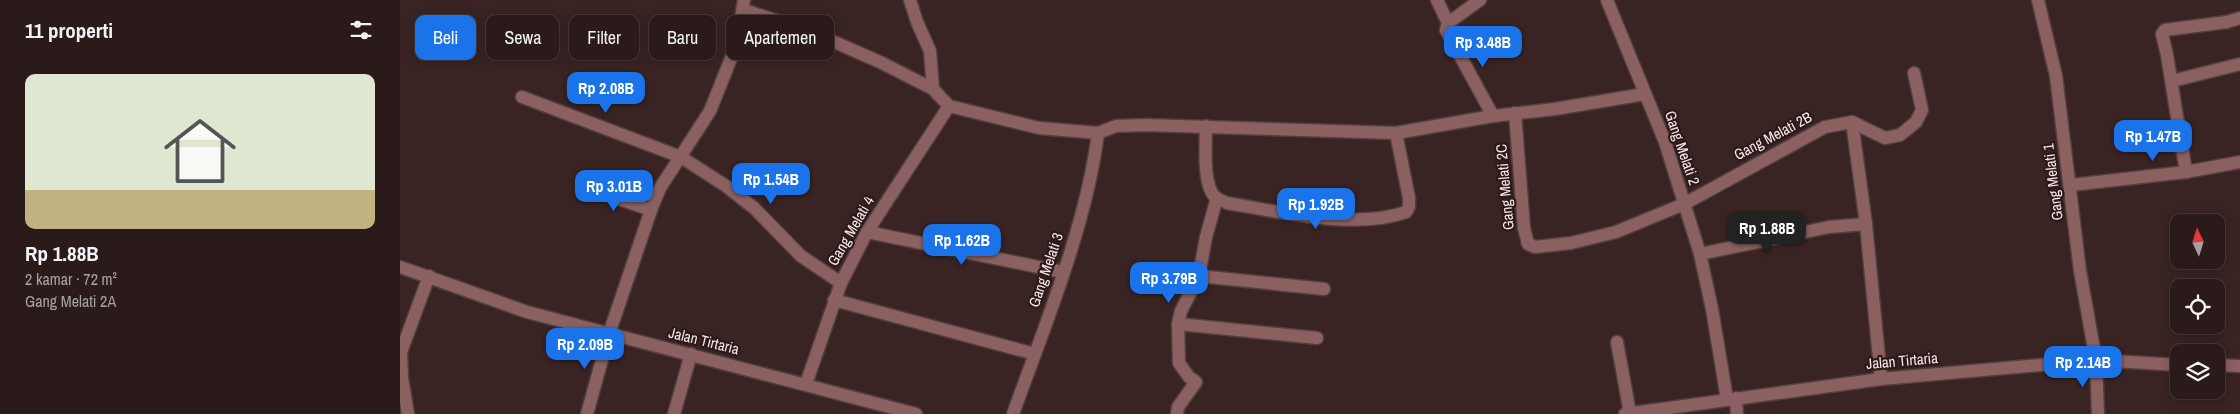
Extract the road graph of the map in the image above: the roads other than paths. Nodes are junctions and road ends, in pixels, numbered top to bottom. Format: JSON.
{"nodes":[{"id":1,"x":910,"y":0,"type":"edge"},
{"id":2,"x":1437,"y":0,"type":"edge"},
{"id":3,"x":1480,"y":0,"type":"edge"},
{"id":4,"x":1607,"y":0,"type":"edge"},
{"id":5,"x":2038,"y":0,"type":"edge"},
{"id":6,"x":744,"y":5,"type":"edge"},
{"id":7,"x":2240,"y":18,"type":"edge"},
{"id":8,"x":1448,"y":23,"type":"junction"},
{"id":9,"x":2240,"y":64,"type":"edge"},
{"id":10,"x":1914,"y":74,"type":"dead end"},
{"id":11,"x":2172,"y":81,"type":"junction"},
{"id":12,"x":933,"y":89,"type":"junction"},
{"id":13,"x":1645,"y":94,"type":"junction"},
{"id":14,"x":522,"y":97,"type":"dead end"},
{"id":15,"x":949,"y":106,"type":"junction"},
{"id":16,"x":1515,"y":113,"type":"junction"},
{"id":17,"x":1493,"y":116,"type":"junction"},
{"id":18,"x":1852,"y":122,"type":"junction"},
{"id":19,"x":1206,"y":126,"type":"junction"},
{"id":20,"x":1098,"y":133,"type":"junction"},
{"id":21,"x":1396,"y":133,"type":"junction"},
{"id":22,"x":681,"y":157,"type":"junction"},
{"id":23,"x":2240,"y":162,"type":"edge"},
{"id":24,"x":2186,"y":172,"type":"junction"},
{"id":25,"x":2070,"y":186,"type":"junction"},
{"id":26,"x":585,"y":187,"type":"dead end"},
{"id":27,"x":1216,"y":198,"type":"junction"},
{"id":28,"x":1684,"y":204,"type":"junction"},
{"id":29,"x":651,"y":210,"type":"junction"},
{"id":30,"x":1866,"y":224,"type":"junction"},
{"id":31,"x":867,"y":232,"type":"junction"},
{"id":32,"x":1700,"y":254,"type":"junction"},
{"id":33,"x":400,"y":267,"type":"edge"},
{"id":34,"x":1063,"y":272,"type":"junction"},
{"id":35,"x":429,"y":276,"type":"junction"},
{"id":36,"x":1199,"y":276,"type":"junction"},
{"id":37,"x":841,"y":283,"type":"junction"},
{"id":38,"x":1324,"y":289,"type":"dead end"},
{"id":39,"x":834,"y":300,"type":"junction"},
{"id":40,"x":1178,"y":324,"type":"junction"},
{"id":41,"x":609,"y":334,"type":"junction"},
{"id":42,"x":1317,"y":338,"type":"dead end"},
{"id":43,"x":1617,"y":342,"type":"dead end"},
{"id":44,"x":690,"y":354,"type":"junction"},
{"id":45,"x":1035,"y":354,"type":"junction"},
{"id":46,"x":2096,"y":360,"type":"junction"},
{"id":47,"x":2170,"y":364,"type":"edge"},
{"id":48,"x":2225,"y":365,"type":"edge"},
{"id":49,"x":2240,"y":366,"type":"edge"},
{"id":50,"x":1881,"y":379,"type":"junction"},
{"id":51,"x":806,"y":384,"type":"junction"},
{"id":52,"x":1731,"y":398,"type":"junction"},
{"id":53,"x":1630,"y":413,"type":"edge"},
{"id":54,"x":408,"y":414,"type":"edge"},
{"id":55,"x":587,"y":414,"type":"edge"},
{"id":56,"x":674,"y":414,"type":"edge"},
{"id":57,"x":916,"y":414,"type":"edge"},
{"id":58,"x":1013,"y":414,"type":"edge"},
{"id":59,"x":1177,"y":414,"type":"edge"},
{"id":60,"x":1625,"y":414,"type":"edge"},
{"id":61,"x":1738,"y":414,"type":"edge"},
{"id":62,"x":2098,"y":414,"type":"edge"}],
"edges":[{"from":1,"to":12,"type":"street"},
{"from":2,"to":8,"type":"street"},
{"from":3,"to":8,"type":"street"},
{"from":4,"to":13,"type":"street","name":"Gang Melati 2"},
{"from":5,"to":25,"type":"street","name":"Gang Melati 1"},
{"from":6,"to":12,"type":"street"},
{"from":6,"to":22,"type":"street"},
{"from":7,"to":11,"type":"street"},
{"from":8,"to":17,"type":"street"},
{"from":9,"to":11,"type":"street"},
{"from":10,"to":18,"type":"street"},
{"from":11,"to":24,"type":"street"},
{"from":12,"to":15,"type":"street"},
{"from":13,"to":16,"type":"street"},
{"from":13,"to":28,"type":"street","name":"Gang Melati 2"},
{"from":14,"to":22,"type":"street"},
{"from":15,"to":20,"type":"street"},
{"from":15,"to":31,"type":"street","name":"Gang Melati 4"},
{"from":16,"to":17,"type":"street"},
{"from":16,"to":28,"type":"street","name":"Gang Melati 2C"},
{"from":17,"to":21,"type":"street"},
{"from":18,"to":28,"type":"street","name":"Gang Melati 2B"},
{"from":18,"to":30,"type":"street"},
{"from":19,"to":20,"type":"street"},
{"from":19,"to":21,"type":"street"},
{"from":19,"to":27,"type":"street"},
{"from":20,"to":34,"type":"street","name":"Gang Melati 3"},
{"from":21,"to":27,"type":"street"},
{"from":22,"to":29,"type":"street"},
{"from":22,"to":37,"type":"street"},
{"from":23,"to":24,"type":"street"},
{"from":24,"to":25,"type":"street"},
{"from":25,"to":46,"type":"street","name":"Gang Melati 1"},
{"from":26,"to":29,"type":"street"},
{"from":27,"to":36,"type":"street"},
{"from":28,"to":32,"type":"street","name":"Gang Melati 2"},
{"from":29,"to":41,"type":"street"},
{"from":30,"to":32,"type":"street"},
{"from":30,"to":50,"type":"street"},
{"from":31,"to":34,"type":"street"},
{"from":31,"to":37,"type":"street","name":"Gang Melati 4"},
{"from":32,"to":52,"type":"street","name":"Gang Melati 2"},
{"from":33,"to":35,"type":"street","name":"Jalan Tirtaria"},
{"from":34,"to":45,"type":"street","name":"Gang Melati 3"},
{"from":35,"to":41,"type":"street","name":"Jalan Tirtaria"},
{"from":35,"to":54,"type":"street"},
{"from":36,"to":38,"type":"street"},
{"from":36,"to":40,"type":"street"},
{"from":37,"to":39,"type":"street","name":"Gang Melati 4"},
{"from":39,"to":45,"type":"street"},
{"from":39,"to":51,"type":"street","name":"Gang Melati 4"},
{"from":40,"to":42,"type":"street"},
{"from":40,"to":59,"type":"street"},
{"from":41,"to":44,"type":"street","name":"Jalan Tirtaria"},
{"from":41,"to":55,"type":"street"},
{"from":43,"to":53,"type":"street"},
{"from":44,"to":51,"type":"street","name":"Jalan Tirtaria"},
{"from":44,"to":56,"type":"street"},
{"from":45,"to":58,"type":"street","name":"Gang Melati 3"},
{"from":46,"to":47,"type":"street","name":"Jalan Tirtaria"},
{"from":46,"to":50,"type":"street","name":"Jalan Tirtaria"},
{"from":46,"to":62,"type":"street","name":"Gang Melati 1"},
{"from":48,"to":49,"type":"street"},
{"from":50,"to":52,"type":"street","name":"Jalan Tirtaria"},
{"from":51,"to":57,"type":"street","name":"Jalan Tirtaria"},
{"from":52,"to":53,"type":"street","name":"Jalan Tirtaria"},
{"from":52,"to":61,"type":"street","name":"Gang Melati 2"},
{"from":53,"to":60,"type":"street","name":"Jalan Tirtaria"}]}
